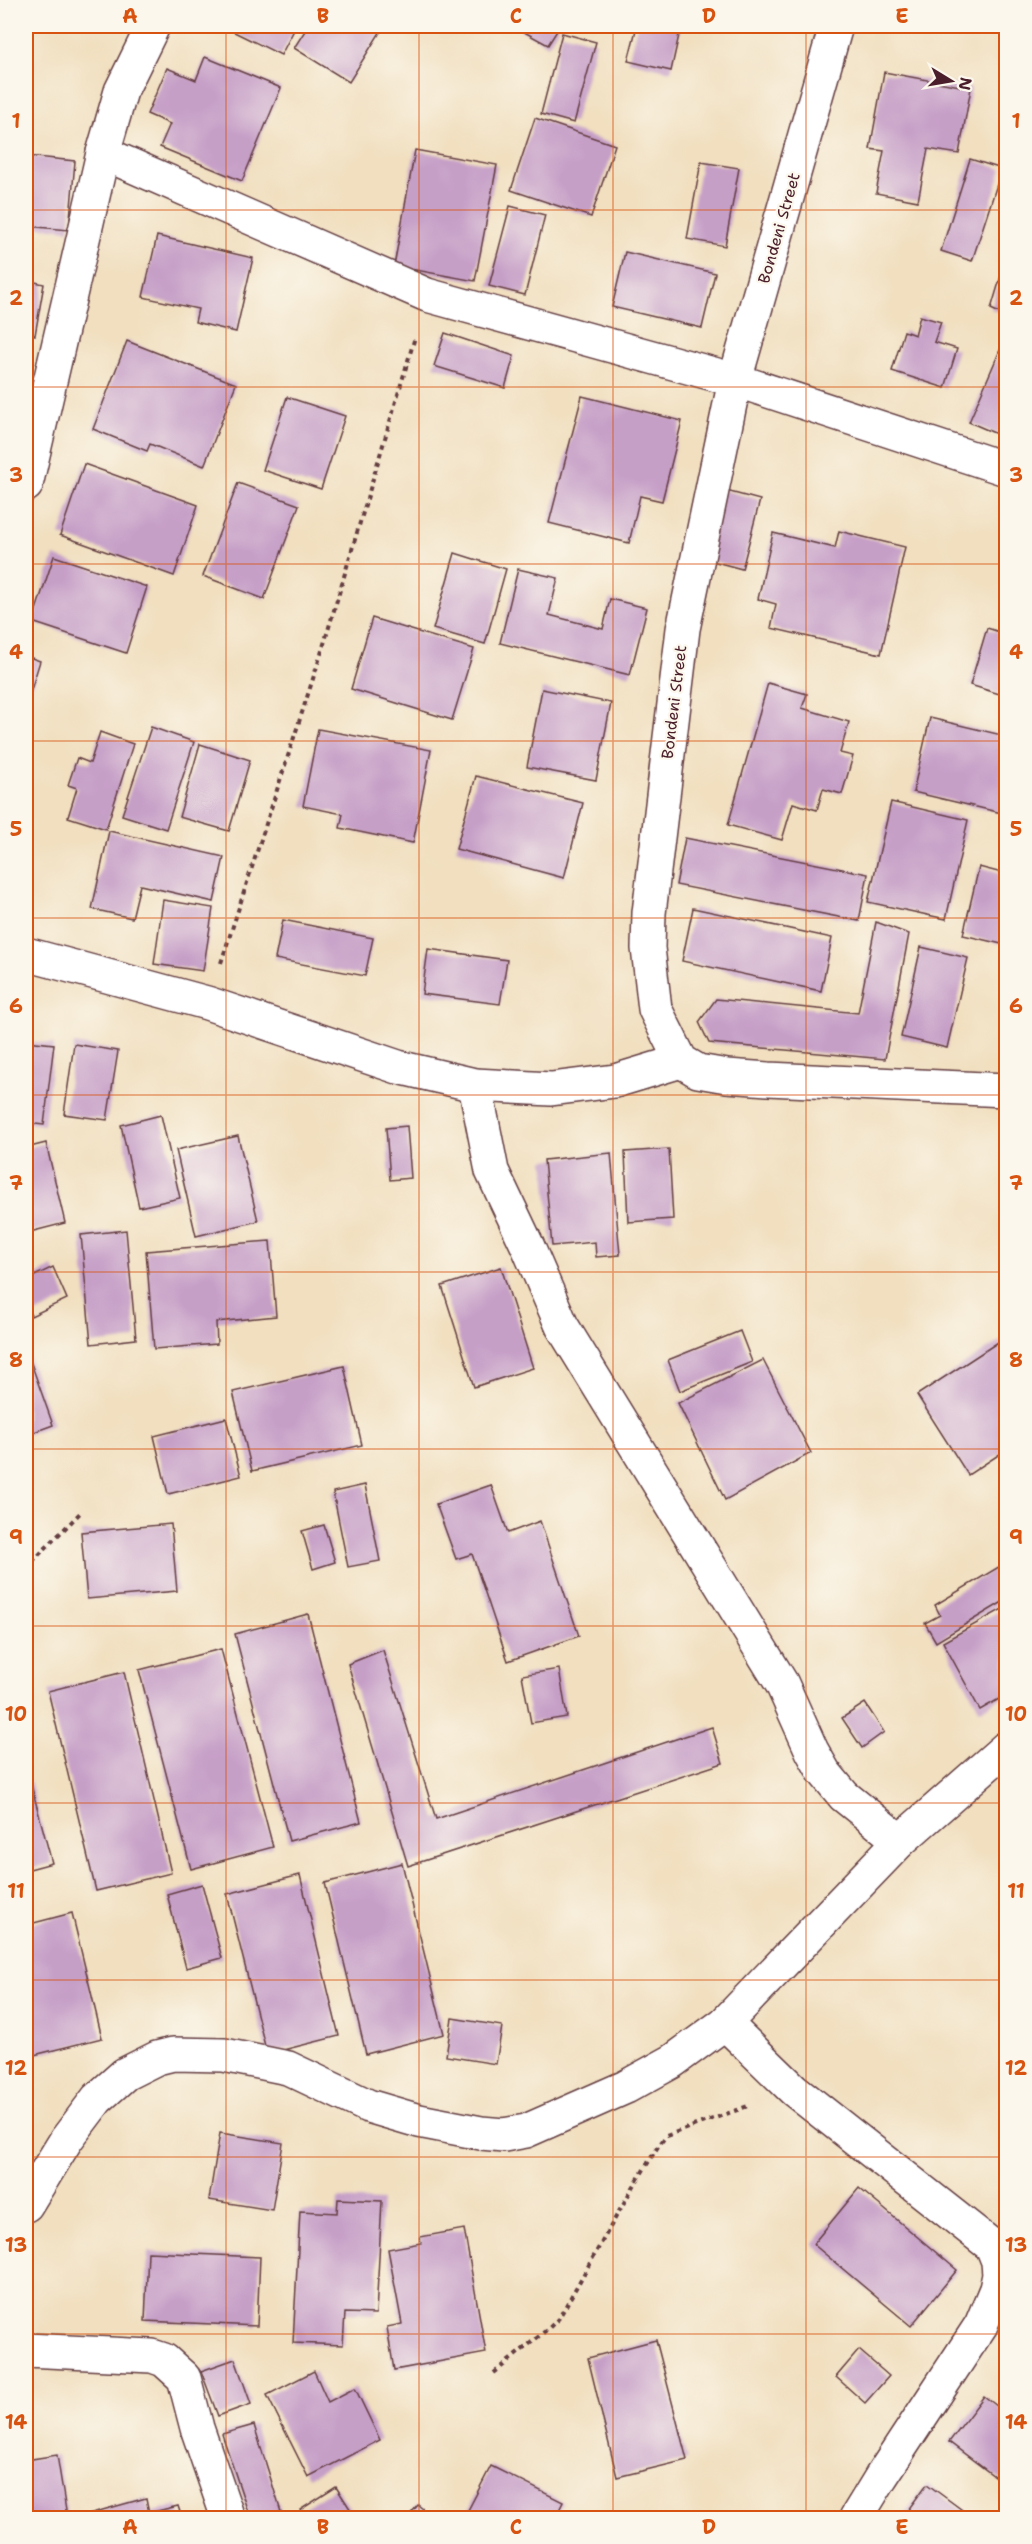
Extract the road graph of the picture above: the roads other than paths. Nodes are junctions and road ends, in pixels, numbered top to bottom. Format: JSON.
{"nodes":[{"id":1,"x":153,"y":26,"type":"edge"},
{"id":2,"x":836,"y":26,"type":"edge"},
{"id":3,"x":103,"y":153,"type":"junction"},
{"id":4,"x":735,"y":380,"type":"junction"},
{"id":5,"x":1006,"y":469,"type":"edge"},
{"id":6,"x":26,"y":485,"type":"edge"},
{"id":7,"x":26,"y":954,"type":"edge"},
{"id":8,"x":681,"y":1061,"type":"junction"},
{"id":9,"x":475,"y":1085,"type":"junction"},
{"id":10,"x":1006,"y":1090,"type":"edge"},
{"id":11,"x":1006,"y":1748,"type":"edge"},
{"id":12,"x":900,"y":1840,"type":"junction"},
{"id":13,"x":725,"y":2023,"type":"junction"},
{"id":14,"x":26,"y":2205,"type":"edge"},
{"id":15,"x":26,"y":2350,"type":"edge"},
{"id":16,"x":228,"y":2518,"type":"edge"},
{"id":17,"x":856,"y":2518,"type":"edge"}],
"edges":[{"from":1,"to":3,"type":"street"},
{"from":2,"to":4,"type":"street","name":"Bondeni Street"},
{"from":3,"to":4,"type":"street"},
{"from":3,"to":6,"type":"street"},
{"from":4,"to":5,"type":"street"},
{"from":4,"to":8,"type":"street","name":"Bondeni Street"},
{"from":7,"to":9,"type":"street"},
{"from":8,"to":9,"type":"street"},
{"from":8,"to":10,"type":"street"},
{"from":9,"to":12,"type":"street"},
{"from":11,"to":12,"type":"street"},
{"from":12,"to":13,"type":"street"},
{"from":13,"to":14,"type":"street"},
{"from":13,"to":17,"type":"street"},
{"from":15,"to":16,"type":"street"}]}
